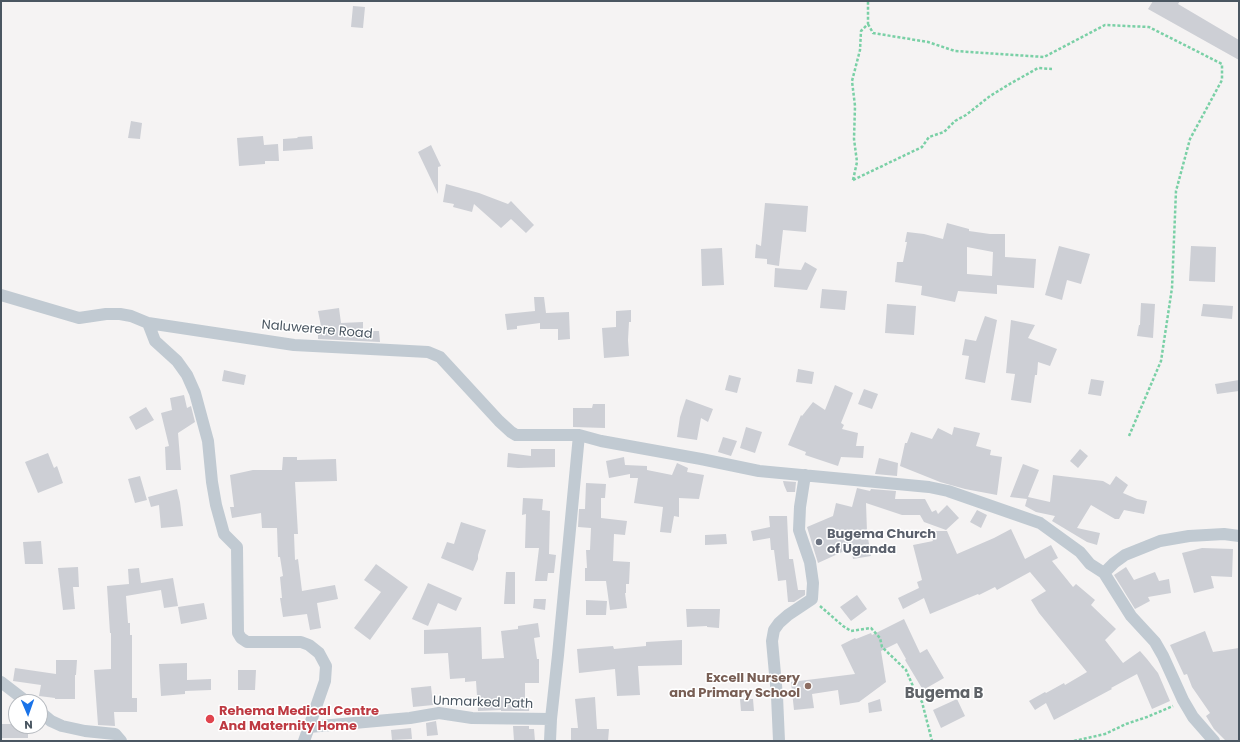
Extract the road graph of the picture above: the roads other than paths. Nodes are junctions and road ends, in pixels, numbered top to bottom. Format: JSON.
{"nodes":[{"id":1,"x":1,"y":295,"type":"edge"},
{"id":2,"x":148,"y":323,"type":"junction"},
{"id":3,"x":579,"y":435,"type":"junction"},
{"id":4,"x":805,"y":475,"type":"junction"},
{"id":5,"x":1239,"y":536,"type":"edge"},
{"id":6,"x":1104,"y":573,"type":"junction"},
{"id":7,"x":1,"y":682,"type":"edge"},
{"id":8,"x":17,"y":694,"type":"edge"},
{"id":9,"x":48,"y":719,"type":"edge"},
{"id":10,"x":551,"y":719,"type":"junction"},
{"id":11,"x":309,"y":727,"type":"junction"},
{"id":12,"x":121,"y":741,"type":"edge"},
{"id":13,"x":304,"y":741,"type":"edge"},
{"id":14,"x":550,"y":741,"type":"edge"},
{"id":15,"x":779,"y":741,"type":"edge"},
{"id":16,"x":1214,"y":741,"type":"edge"}],
"edges":[{"from":1,"to":2,"type":"street","name":"Naluwerere Road"},
{"from":2,"to":3,"type":"street","name":"Naluwerere Road"},
{"from":2,"to":11,"type":"street"},
{"from":3,"to":4,"type":"street","name":"Naluwerere Road"},
{"from":3,"to":10,"type":"street"},
{"from":4,"to":6,"type":"street","name":"Naluwerere Road"},
{"from":4,"to":15,"type":"street"},
{"from":5,"to":6,"type":"street"},
{"from":6,"to":16,"type":"street"},
{"from":7,"to":8,"type":"street"},
{"from":9,"to":12,"type":"street"},
{"from":10,"to":11,"type":"street","name":"Unmarked Path"},
{"from":10,"to":14,"type":"street"},
{"from":11,"to":13,"type":"street"}]}
